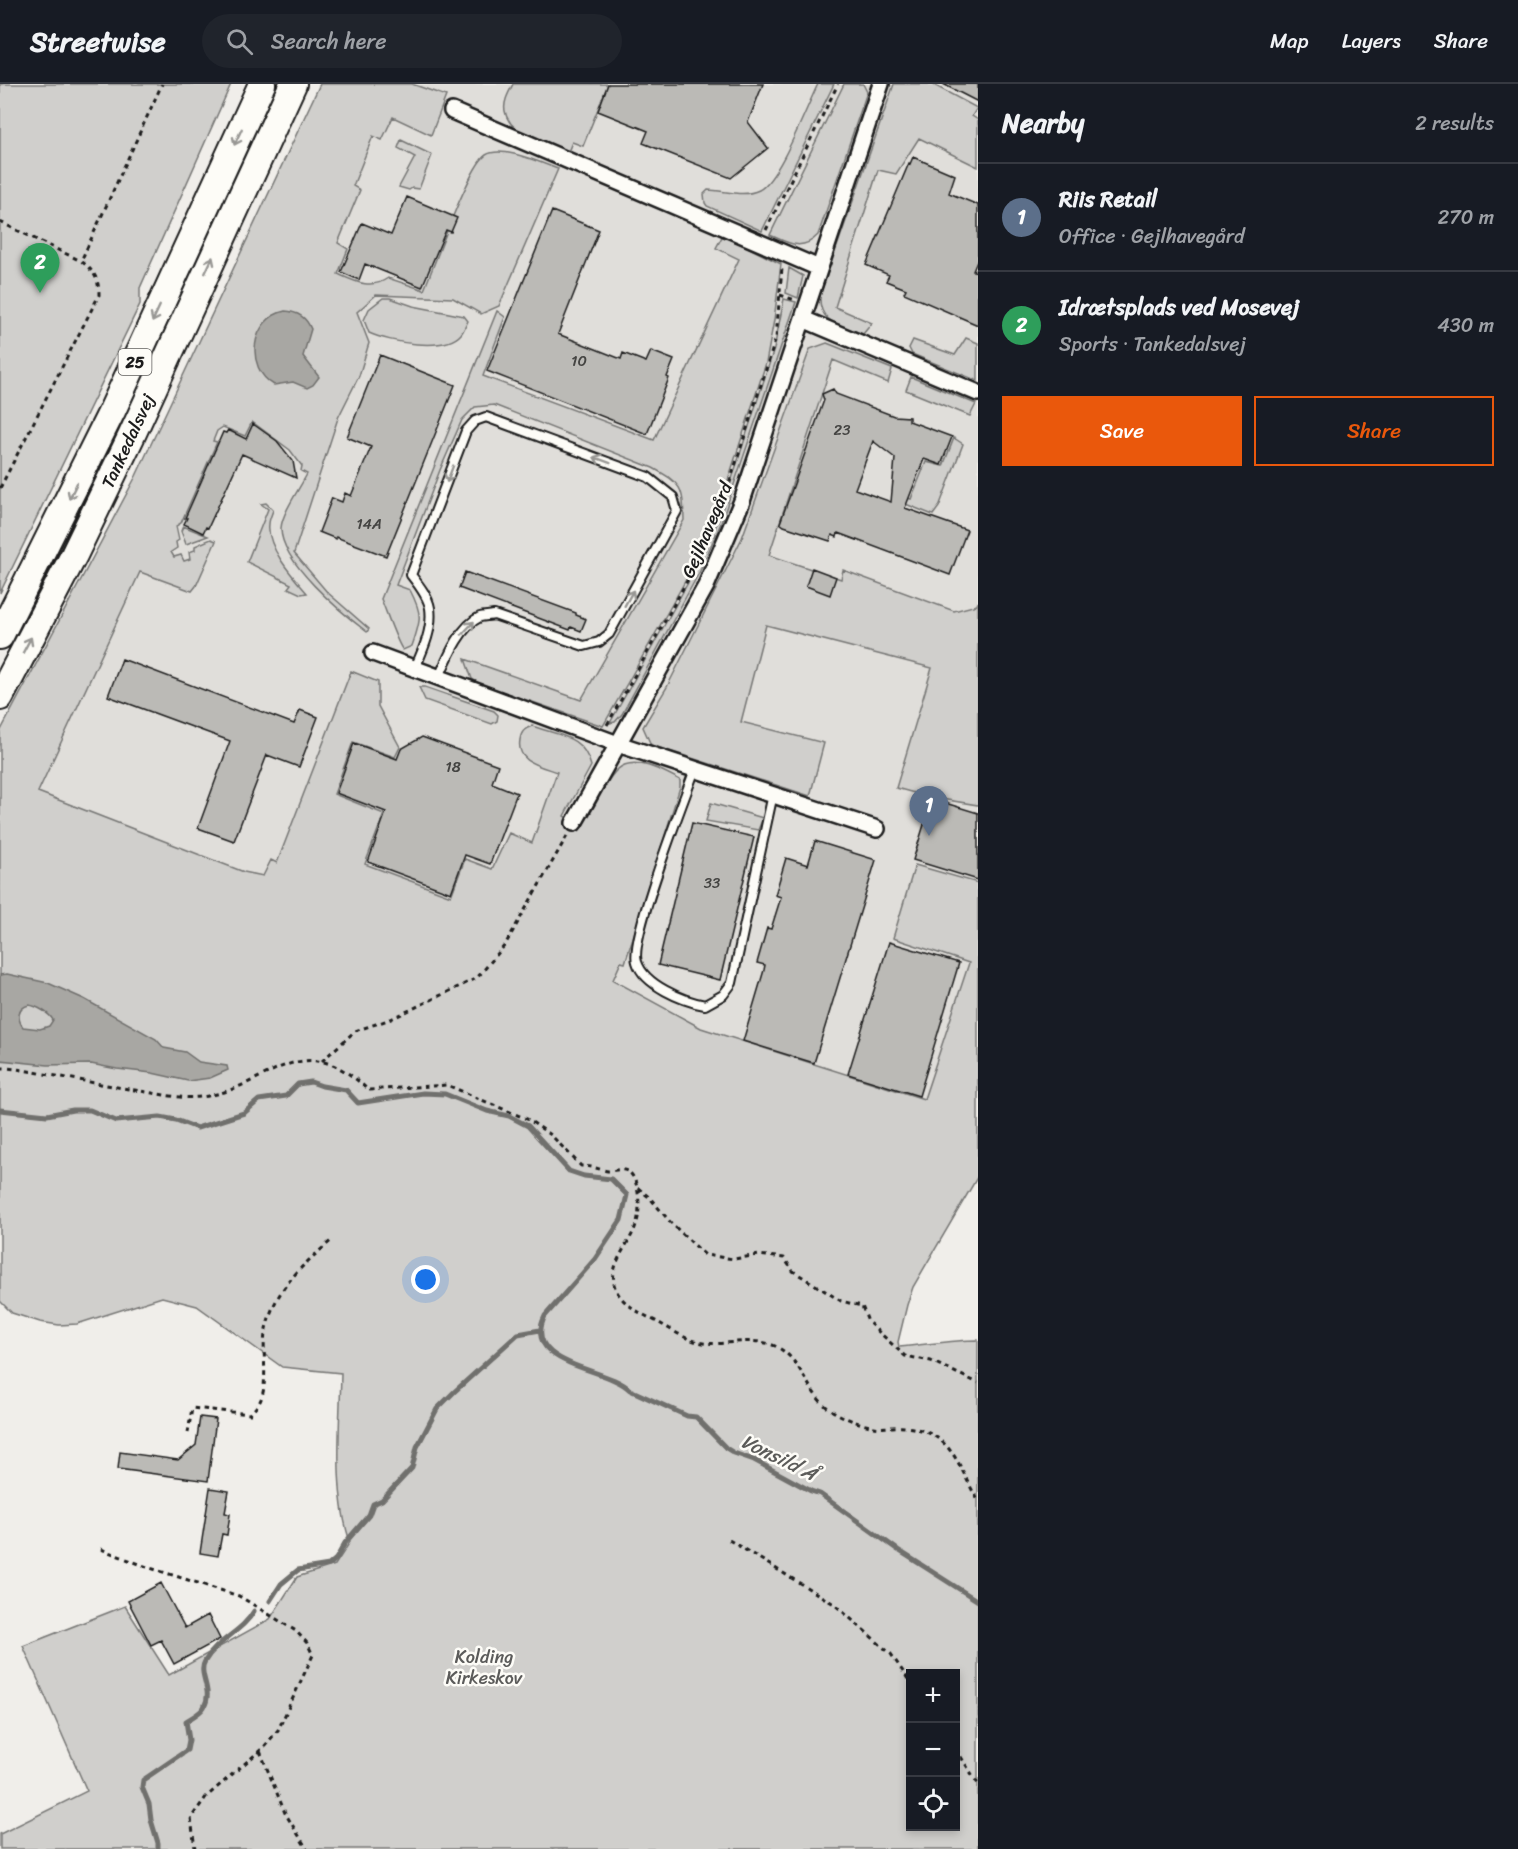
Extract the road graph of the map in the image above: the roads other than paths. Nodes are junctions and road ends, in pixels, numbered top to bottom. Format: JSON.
{"nodes":[{"id":1,"x":262,"y":84,"type":"edge"},
{"id":2,"x":293,"y":84,"type":"edge"},
{"id":3,"x":881,"y":84,"type":"edge"},
{"id":4,"x":452,"y":111,"type":"dead end"},
{"id":5,"x":819,"y":268,"type":"junction"},
{"id":6,"x":802,"y":319,"type":"junction"},
{"id":7,"x":978,"y":393,"type":"edge"},
{"id":8,"x":0,"y":636,"type":"edge"},
{"id":9,"x":373,"y":653,"type":"dead end"},
{"id":10,"x":415,"y":668,"type":"junction"},
{"id":11,"x":439,"y":677,"type":"junction"},
{"id":12,"x":0,"y":697,"type":"edge"},
{"id":13,"x":618,"y":744,"type":"junction"},
{"id":14,"x":695,"y":769,"type":"junction"},
{"id":15,"x":773,"y":794,"type":"junction"},
{"id":16,"x":574,"y":823,"type":"road end"},
{"id":17,"x":877,"y":829,"type":"dead end"}],
"edges":[{"from":1,"to":8,"type":"highway","name":"Tankedalsvej","number":"25","one_way":true},
{"from":12,"to":2,"type":"highway","name":"Tankedalsvej","number":"25","one_way":true},
{"from":3,"to":5,"type":"street","name":"Gejlhavegård"},
{"from":4,"to":5,"type":"street"},
{"from":5,"to":6,"type":"street","name":"Gejlhavegård"},
{"from":6,"to":7,"type":"street"},
{"from":6,"to":13,"type":"street","name":"Gejlhavegård"},
{"from":9,"to":10,"type":"street"},
{"from":10,"to":11,"type":"street"},
{"from":11,"to":10,"type":"lane","one_way":true},
{"from":11,"to":13,"type":"street"},
{"from":13,"to":14,"type":"street"},
{"from":13,"to":16,"type":"street","name":"Gejlhavegård"},
{"from":14,"to":15,"type":"street"},
{"from":14,"to":15,"type":"lane"},
{"from":15,"to":17,"type":"street"}]}
